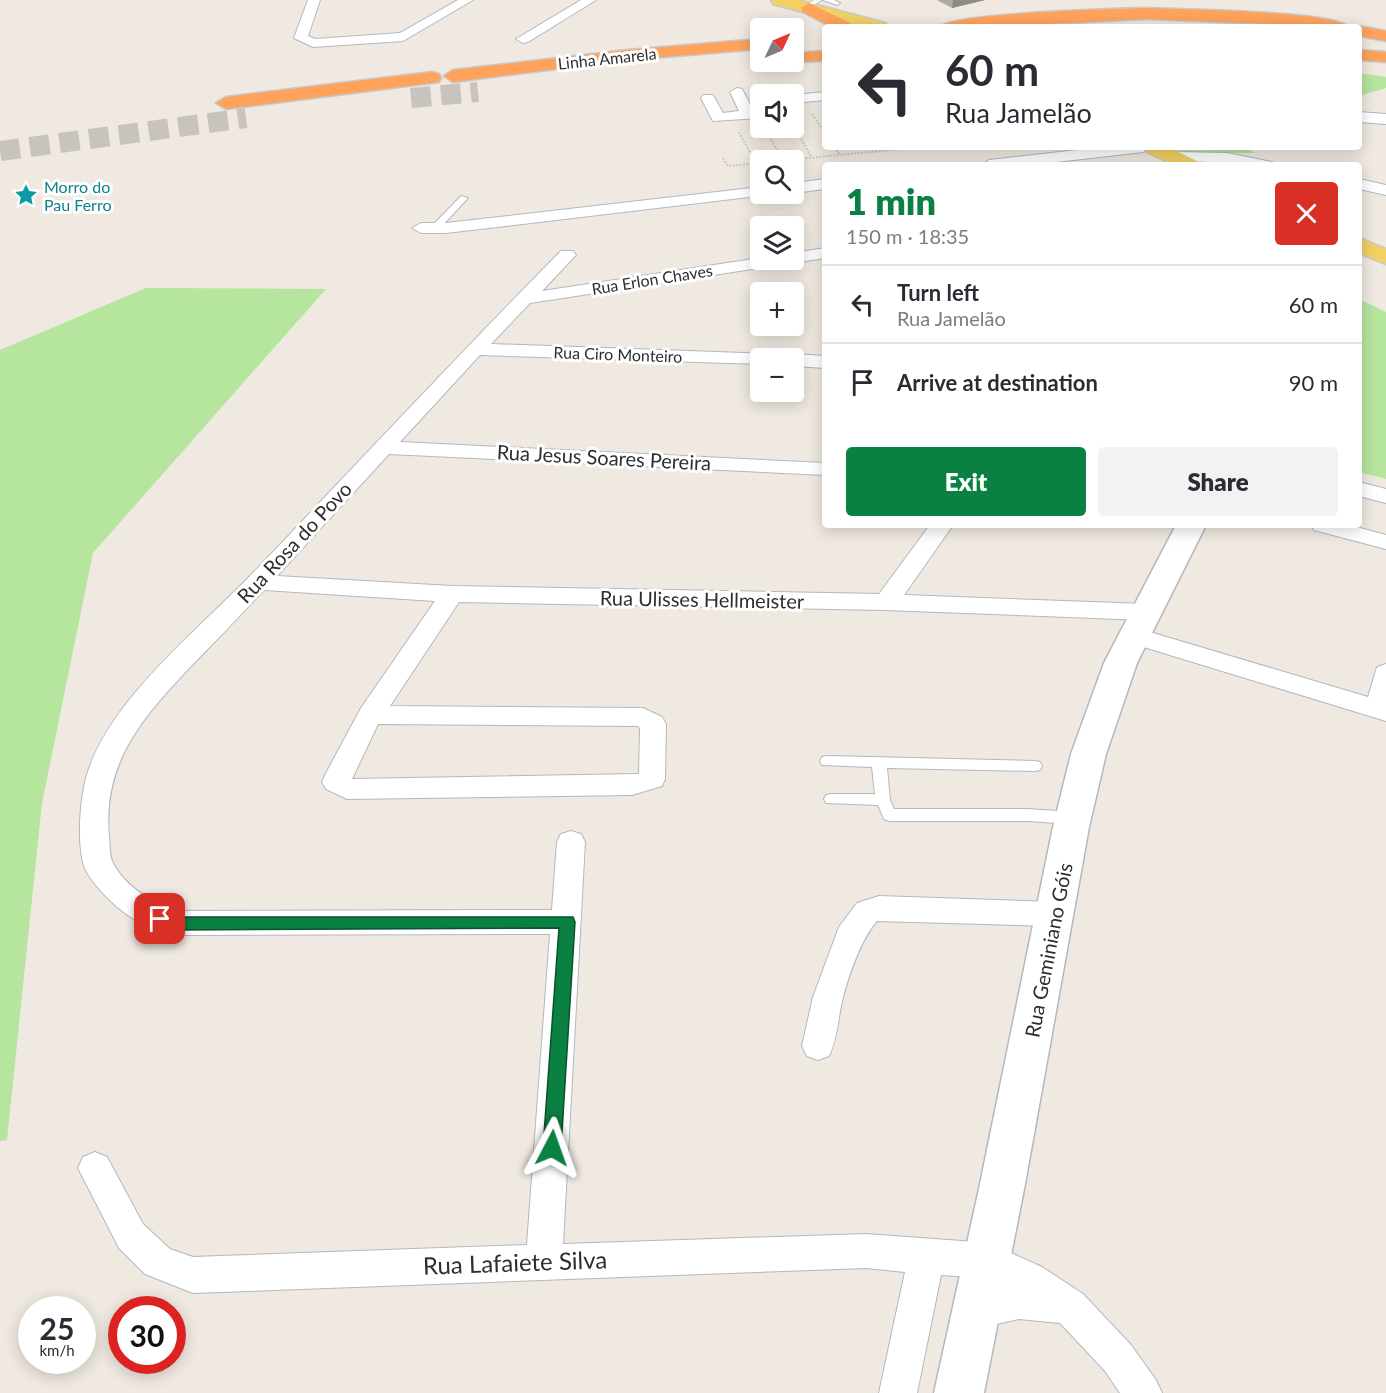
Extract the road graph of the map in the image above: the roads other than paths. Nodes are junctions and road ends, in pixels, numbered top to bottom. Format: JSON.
{"nodes":[{"id":1,"x":315,"y":0,"type":"edge"},
{"id":2,"x":590,"y":0,"type":"edge"},
{"id":3,"x":779,"y":0,"type":"edge"},
{"id":4,"x":826,"y":0,"type":"edge"},
{"id":5,"x":433,"y":3,"type":"dead end"},
{"id":6,"x":837,"y":3,"type":"dead end"},
{"id":7,"x":461,"y":4,"type":"edge"},
{"id":8,"x":811,"y":5,"type":"edge"},
{"id":9,"x":840,"y":24,"type":"edge"},
{"id":10,"x":870,"y":24,"type":"edge"},
{"id":11,"x":888,"y":24,"type":"edge"},
{"id":12,"x":972,"y":24,"type":"edge"},
{"id":13,"x":1310,"y":24,"type":"edge"},
{"id":14,"x":1362,"y":32,"type":"edge"},
{"id":15,"x":1386,"y":36,"type":"edge"},
{"id":16,"x":523,"y":39,"type":"dead end"},
{"id":17,"x":804,"y":43,"type":"edge"},
{"id":18,"x":750,"y":45,"type":"edge"},
{"id":19,"x":822,"y":46,"type":"edge"},
{"id":20,"x":1362,"y":46,"type":"edge"},
{"id":21,"x":1386,"y":48,"type":"edge"},
{"id":22,"x":804,"y":54,"type":"edge"},
{"id":23,"x":1362,"y":58,"type":"edge"},
{"id":24,"x":1386,"y":58,"type":"edge"},
{"id":25,"x":750,"y":62,"type":"edge"},
{"id":26,"x":643,"y":72,"type":"dead end"},
{"id":27,"x":453,"y":76,"type":"tunnel mouth"},
{"id":28,"x":432,"y":78,"type":"tunnel mouth"},
{"id":29,"x":736,"y":92,"type":"dead end"},
{"id":30,"x":822,"y":97,"type":"edge"},
{"id":31,"x":411,"y":98,"type":"tunnel mouth"},
{"id":32,"x":708,"y":98,"type":"dead end"},
{"id":33,"x":804,"y":101,"type":"edge"},
{"id":34,"x":226,"y":103,"type":"tunnel mouth"},
{"id":35,"x":750,"y":110,"type":"edge"},
{"id":36,"x":750,"y":115,"type":"edge"},
{"id":37,"x":1362,"y":117,"type":"edge"},
{"id":38,"x":246,"y":118,"type":"tunnel mouth"},
{"id":39,"x":1386,"y":119,"type":"edge"},
{"id":40,"x":1117,"y":150,"type":"edge"},
{"id":41,"x":1158,"y":150,"type":"edge"},
{"id":42,"x":1181,"y":161,"type":"edge"},
{"id":43,"x":1015,"y":162,"type":"edge"},
{"id":44,"x":1249,"y":162,"type":"edge"},
{"id":45,"x":822,"y":184,"type":"edge"},
{"id":46,"x":1362,"y":185,"type":"edge"},
{"id":47,"x":804,"y":187,"type":"edge"},
{"id":48,"x":1386,"y":190,"type":"edge"},
{"id":49,"x":750,"y":193,"type":"edge"},
{"id":50,"x":464,"y":198,"type":"dead end"},
{"id":51,"x":428,"y":228,"type":"joint"},
{"id":52,"x":1362,"y":246,"type":"edge"},
{"id":53,"x":822,"y":253,"type":"edge"},
{"id":54,"x":567,"y":255,"type":"dead end"},
{"id":55,"x":804,"y":256,"type":"edge"},
{"id":56,"x":1386,"y":257,"type":"edge"},
{"id":57,"x":750,"y":265,"type":"edge"},
{"id":58,"x":523,"y":299,"type":"junction"},
{"id":59,"x":475,"y":349,"type":"junction"},
{"id":60,"x":750,"y":358,"type":"edge"},
{"id":61,"x":804,"y":361,"type":"edge"},
{"id":62,"x":822,"y":362,"type":"edge"},
{"id":63,"x":383,"y":447,"type":"junction"},
{"id":64,"x":822,"y":469,"type":"edge"},
{"id":65,"x":1362,"y":490,"type":"edge"},
{"id":66,"x":1386,"y":496,"type":"edge"},
{"id":67,"x":940,"y":528,"type":"edge"},
{"id":68,"x":1189,"y":528,"type":"edge"},
{"id":69,"x":1333,"y":528,"type":"edge"},
{"id":70,"x":1386,"y":542,"type":"edge"},
{"id":71,"x":258,"y":582,"type":"junction"},
{"id":72,"x":452,"y":594,"type":"junction"},
{"id":73,"x":886,"y":602,"type":"junction"},
{"id":74,"x":1139,"y":624,"type":"junction"},
{"id":75,"x":1386,"y":673,"type":"edge"},
{"id":76,"x":1382,"y":711,"type":"edge"},
{"id":77,"x":370,"y":714,"type":"junction"},
{"id":78,"x":827,"y":761,"type":"dead end"},
{"id":79,"x":879,"y":763,"type":"junction"},
{"id":80,"x":1035,"y":765,"type":"dead end"},
{"id":81,"x":831,"y":799,"type":"dead end"},
{"id":82,"x":883,"y":800,"type":"junction"},
{"id":83,"x":1075,"y":818,"type":"junction"},
{"id":84,"x":571,"y":842,"type":"dead end"},
{"id":85,"x":1054,"y":914,"type":"junction"},
{"id":86,"x":567,"y":922,"type":"junction"},
{"id":87,"x":818,"y":1046,"type":"dead end"},
{"id":88,"x":95,"y":1168,"type":"dead end"},
{"id":89,"x":927,"y":1254,"type":"junction"},
{"id":90,"x":544,"y":1260,"type":"junction"},
{"id":91,"x":989,"y":1261,"type":"junction"},
{"id":92,"x":1070,"y":1307,"type":"junction"},
{"id":93,"x":978,"y":1310,"type":"junction"},
{"id":94,"x":898,"y":1393,"type":"edge"},
{"id":95,"x":959,"y":1393,"type":"edge"},
{"id":96,"x":1143,"y":1393,"type":"edge"}],
"edges":[{"from":1,"to":7,"type":"street"},
{"from":2,"to":16,"type":"street"},
{"from":3,"to":8,"type":"main road"},
{"from":4,"to":6,"type":"lane"},
{"from":5,"to":7,"type":"street"},
{"from":8,"to":9,"type":"highway"},
{"from":8,"to":10,"type":"main road"},
{"from":8,"to":11,"type":"main road"},
{"from":12,"to":13,"type":"highway"},
{"from":14,"to":15,"type":"highway"},
{"from":17,"to":19,"type":"highway"},
{"from":18,"to":27,"type":"highway","name":"Linha Amarela"},
{"from":19,"to":22,"type":"highway"},
{"from":20,"to":21,"type":"highway"},
{"from":23,"to":24,"type":"highway"},
{"from":25,"to":26,"type":"highway","name":"Linha Amarela"},
{"from":28,"to":34,"type":"highway"},
{"from":29,"to":35,"type":"street"},
{"from":30,"to":33,"type":"street"},
{"from":31,"to":38,"type":"highway"},
{"from":32,"to":36,"type":"street"},
{"from":37,"to":39,"type":"street"},
{"from":40,"to":43,"type":"street"},
{"from":41,"to":42,"type":"main road"},
{"from":42,"to":44,"type":"street"},
{"from":45,"to":47,"type":"street"},
{"from":46,"to":48,"type":"street"},
{"from":49,"to":51,"type":"street"},
{"from":50,"to":51,"type":"lane"},
{"from":52,"to":56,"type":"main road"},
{"from":53,"to":55,"type":"street"},
{"from":54,"to":58,"type":"street","name":"Rua Rosa do Povo"},
{"from":57,"to":58,"type":"street","name":"Rua Erlon Chaves"},
{"from":58,"to":59,"type":"street","name":"Rua Rosa do Povo"},
{"from":59,"to":60,"type":"street","name":"Rua Ciro Monteiro"},
{"from":59,"to":63,"type":"street","name":"Rua Rosa do Povo"},
{"from":61,"to":62,"type":"street"},
{"from":63,"to":64,"type":"street","name":"Rua Jesus Soares Pereira"},
{"from":63,"to":71,"type":"street","name":"Rua Rosa do Povo"},
{"from":65,"to":66,"type":"street"},
{"from":67,"to":73,"type":"street"},
{"from":68,"to":74,"type":"street","name":"Rua Geminiano Góis"},
{"from":69,"to":70,"type":"street"},
{"from":71,"to":72,"type":"street","name":"Rua Ulisses Hellmeister"},
{"from":71,"to":86,"type":"street","name":"Rua Rosa do Povo"},
{"from":72,"to":73,"type":"street","name":"Rua Ulisses Hellmeister"},
{"from":72,"to":77,"type":"street"},
{"from":73,"to":74,"type":"street","name":"Rua Ulisses Hellmeister"},
{"from":74,"to":76,"type":"street","name":"Rua Ulisses Hellmeister"},
{"from":74,"to":83,"type":"street","name":"Rua Geminiano Góis"},
{"from":75,"to":76,"type":"street"},
{"from":77,"to":77,"type":"street"},
{"from":78,"to":79,"type":"lane"},
{"from":79,"to":80,"type":"lane"},
{"from":79,"to":82,"type":"lane"},
{"from":81,"to":82,"type":"lane"},
{"from":82,"to":83,"type":"lane"},
{"from":83,"to":85,"type":"street","name":"Rua Geminiano Góis"},
{"from":84,"to":86,"type":"street"},
{"from":85,"to":87,"type":"street"},
{"from":85,"to":91,"type":"street","name":"Rua Geminiano Góis"},
{"from":86,"to":90,"type":"street"},
{"from":88,"to":90,"type":"street","name":"Rua Lafaiete Silva"},
{"from":89,"to":90,"type":"street","name":"Rua Lafaiete Silva"},
{"from":89,"to":91,"type":"street","name":"Rua Lafaiete Silva"},
{"from":89,"to":94,"type":"street"},
{"from":91,"to":92,"type":"street","name":"Rua Lafaiete Silva"},
{"from":91,"to":93,"type":"street","name":"Rua Geminiano Góis"},
{"from":92,"to":93,"type":"street"},
{"from":92,"to":96,"type":"street","name":"Rua Lafaiete Silva"},
{"from":93,"to":95,"type":"street","name":"Rua Geminiano Góis"}]}
